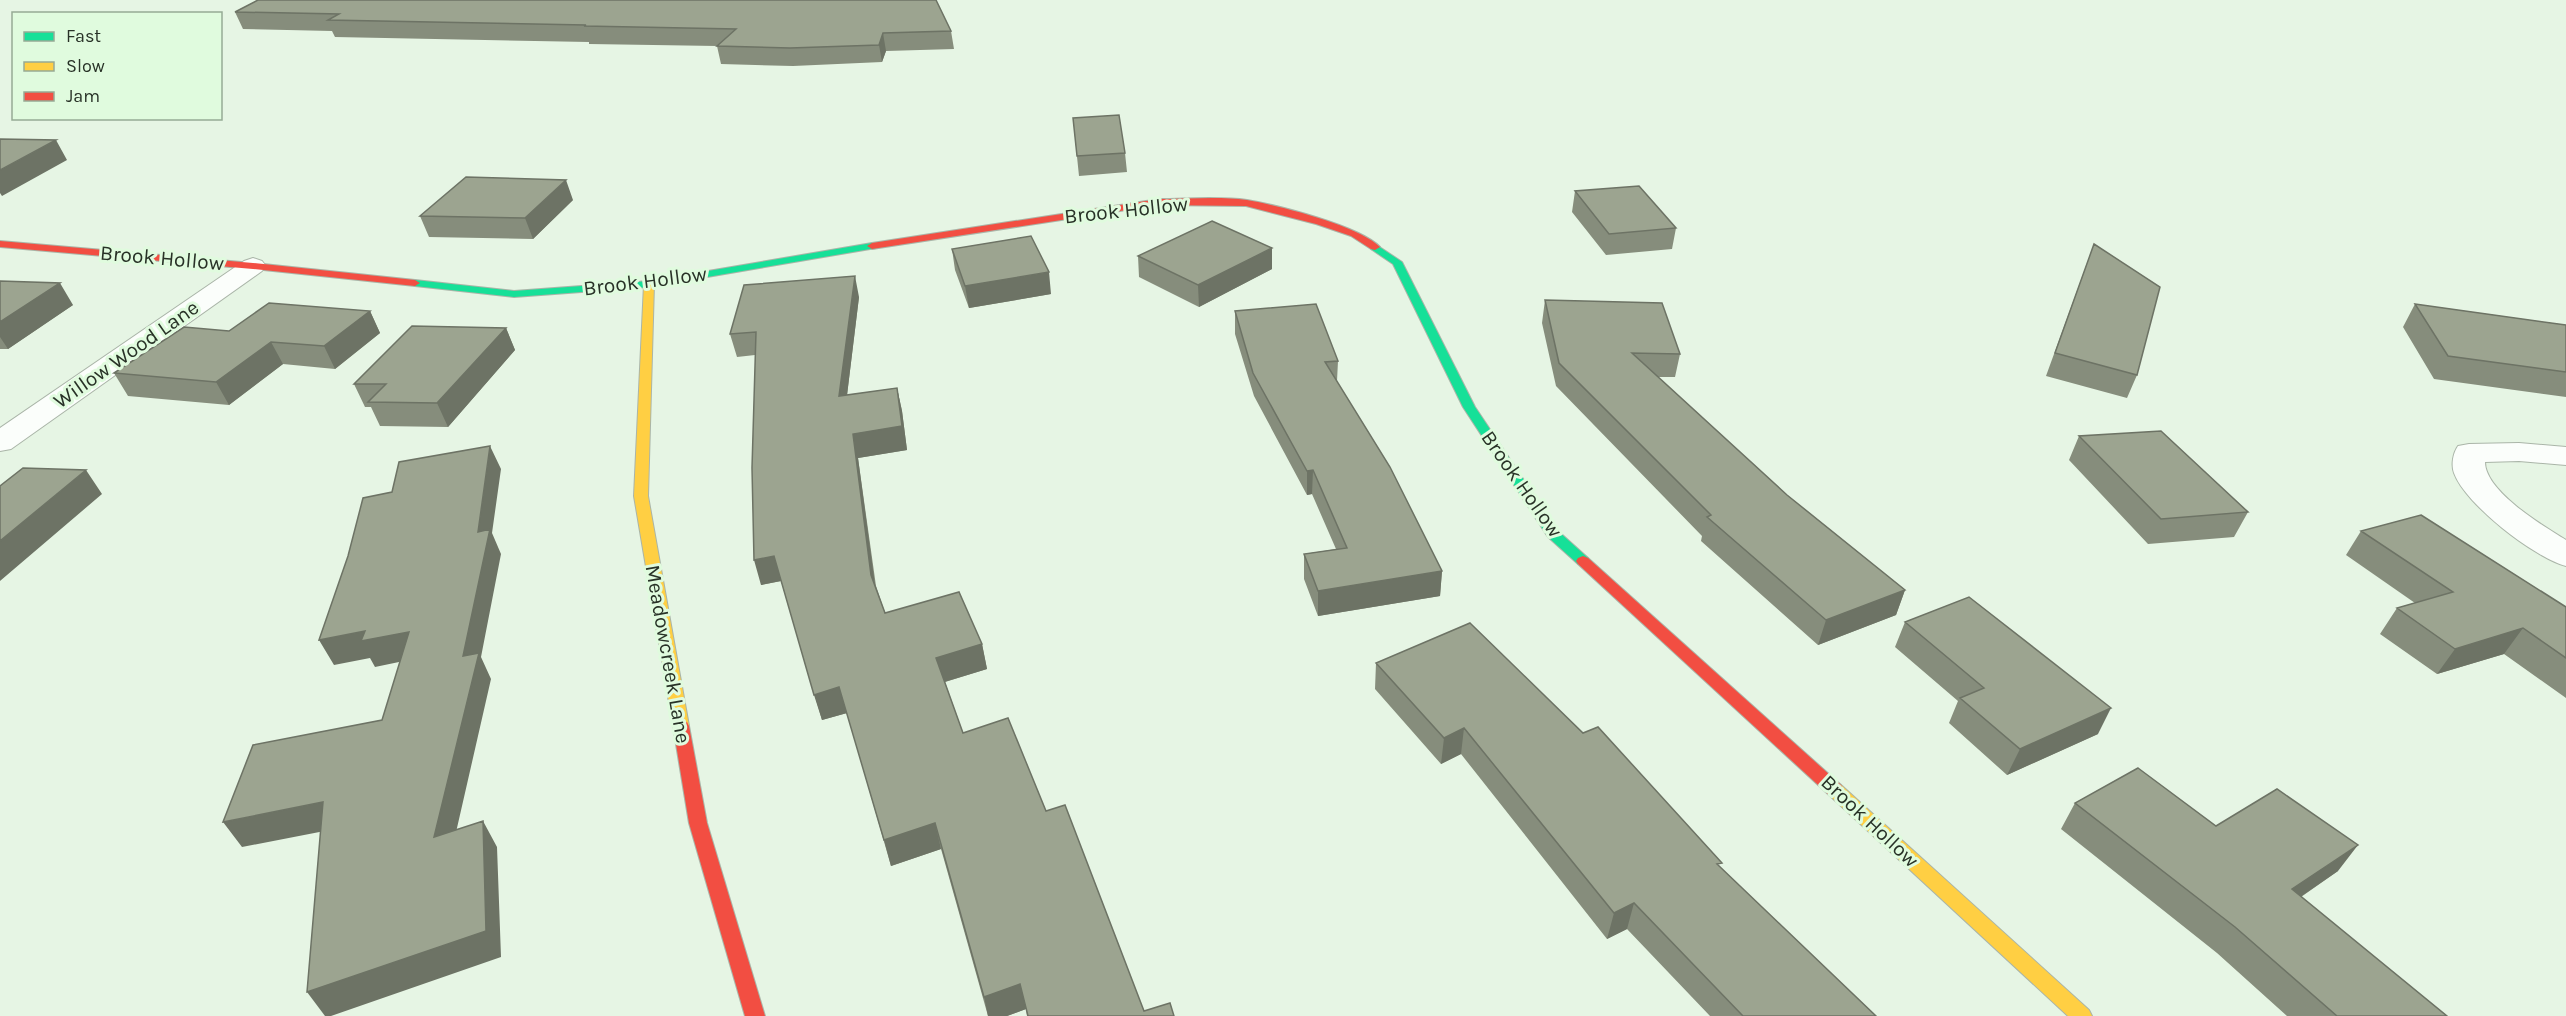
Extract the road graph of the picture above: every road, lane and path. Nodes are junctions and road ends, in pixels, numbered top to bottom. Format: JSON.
{"nodes":[{"id":1,"x":0,"y":244,"type":"edge"},
{"id":2,"x":253,"y":266,"type":"junction"},
{"id":3,"x":650,"y":284,"type":"junction"},
{"id":4,"x":0,"y":442,"type":"edge"},
{"id":5,"x":2566,"y":456,"type":"edge"},
{"id":6,"x":2566,"y":555,"type":"edge"},
{"id":7,"x":755,"y":1016,"type":"edge"},
{"id":8,"x":2082,"y":1016,"type":"edge"}],
"edges":[{"from":1,"to":2,"type":"street","name":"Brook Hollow"},
{"from":2,"to":3,"type":"street","name":"Brook Hollow"},
{"from":2,"to":4,"type":"street","name":"Willow Wood Lane"},
{"from":3,"to":7,"type":"street","name":"Meadowcreek Lane"},
{"from":3,"to":8,"type":"street","name":"Brook Hollow"},
{"from":5,"to":6,"type":"street"}]}
